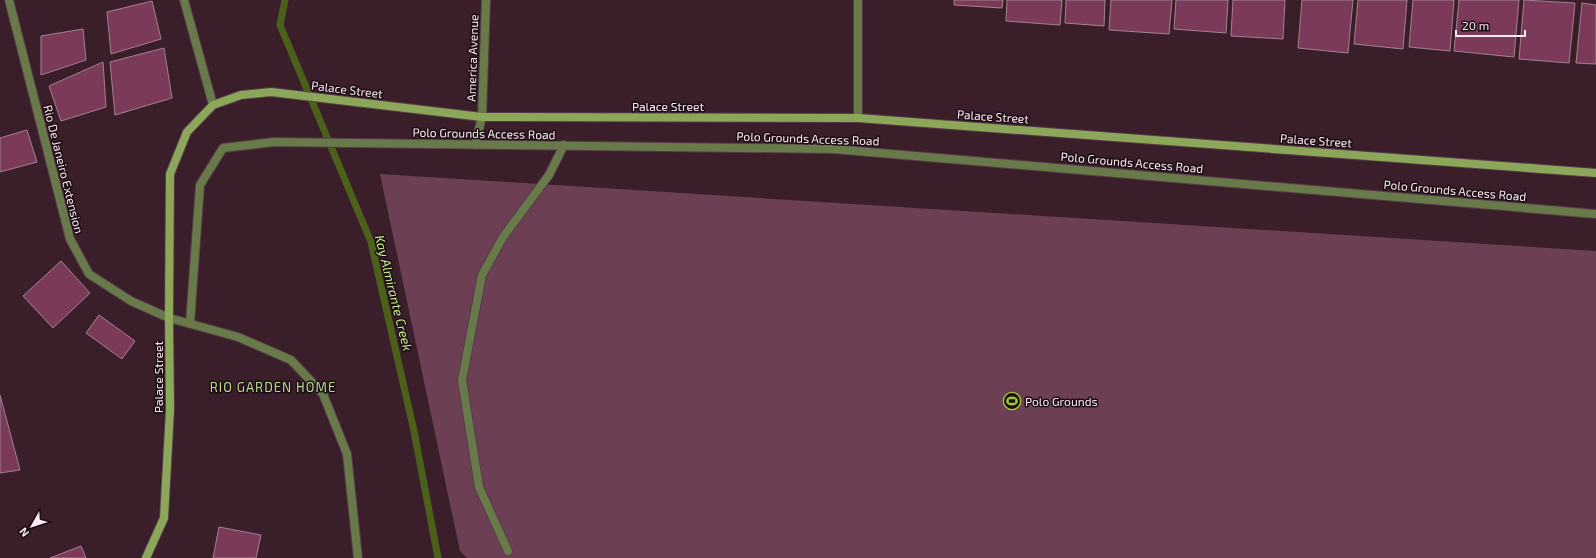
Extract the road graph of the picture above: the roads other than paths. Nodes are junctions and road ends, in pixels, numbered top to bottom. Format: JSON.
{"nodes":[{"id":1,"x":9,"y":0,"type":"edge"},
{"id":2,"x":184,"y":0,"type":"edge"},
{"id":3,"x":486,"y":0,"type":"edge"},
{"id":4,"x":858,"y":0,"type":"edge"},
{"id":5,"x":213,"y":105,"type":"junction"},
{"id":6,"x":482,"y":117,"type":"junction"},
{"id":7,"x":858,"y":118,"type":"junction"},
{"id":8,"x":475,"y":144,"type":"junction"},
{"id":9,"x":564,"y":145,"type":"junction"},
{"id":10,"x":1596,"y":173,"type":"edge"},
{"id":11,"x":1596,"y":214,"type":"edge"},
{"id":12,"x":169,"y":318,"type":"junction"},
{"id":13,"x":190,"y":323,"type":"junction"},
{"id":14,"x":508,"y":550,"type":"dead end"},
{"id":15,"x":146,"y":558,"type":"edge"},
{"id":16,"x":358,"y":558,"type":"edge"}],
"edges":[{"from":1,"to":12,"type":"street","name":"Rio De Janeiro Extension"},
{"from":2,"to":5,"type":"street"},
{"from":3,"to":6,"type":"street","name":"America Avenue"},
{"from":4,"to":7,"type":"street"},
{"from":5,"to":6,"type":"street","name":"Palace Street"},
{"from":5,"to":12,"type":"street","name":"Palace Street"},
{"from":6,"to":7,"type":"street","name":"Palace Street"},
{"from":6,"to":8,"type":"street","name":"America Avenue"},
{"from":7,"to":10,"type":"street","name":"Palace Street"},
{"from":8,"to":9,"type":"street","name":"Polo Grounds Access Road"},
{"from":8,"to":13,"type":"street","name":"Polo Grounds Access Road"},
{"from":9,"to":11,"type":"street","name":"Polo Grounds Access Road"},
{"from":9,"to":14,"type":"street"},
{"from":12,"to":13,"type":"street","name":"Rio De Janeiro Extension"},
{"from":12,"to":15,"type":"street","name":"Palace Street"},
{"from":13,"to":16,"type":"street","name":"Rio De Janeiro Extension"}]}
